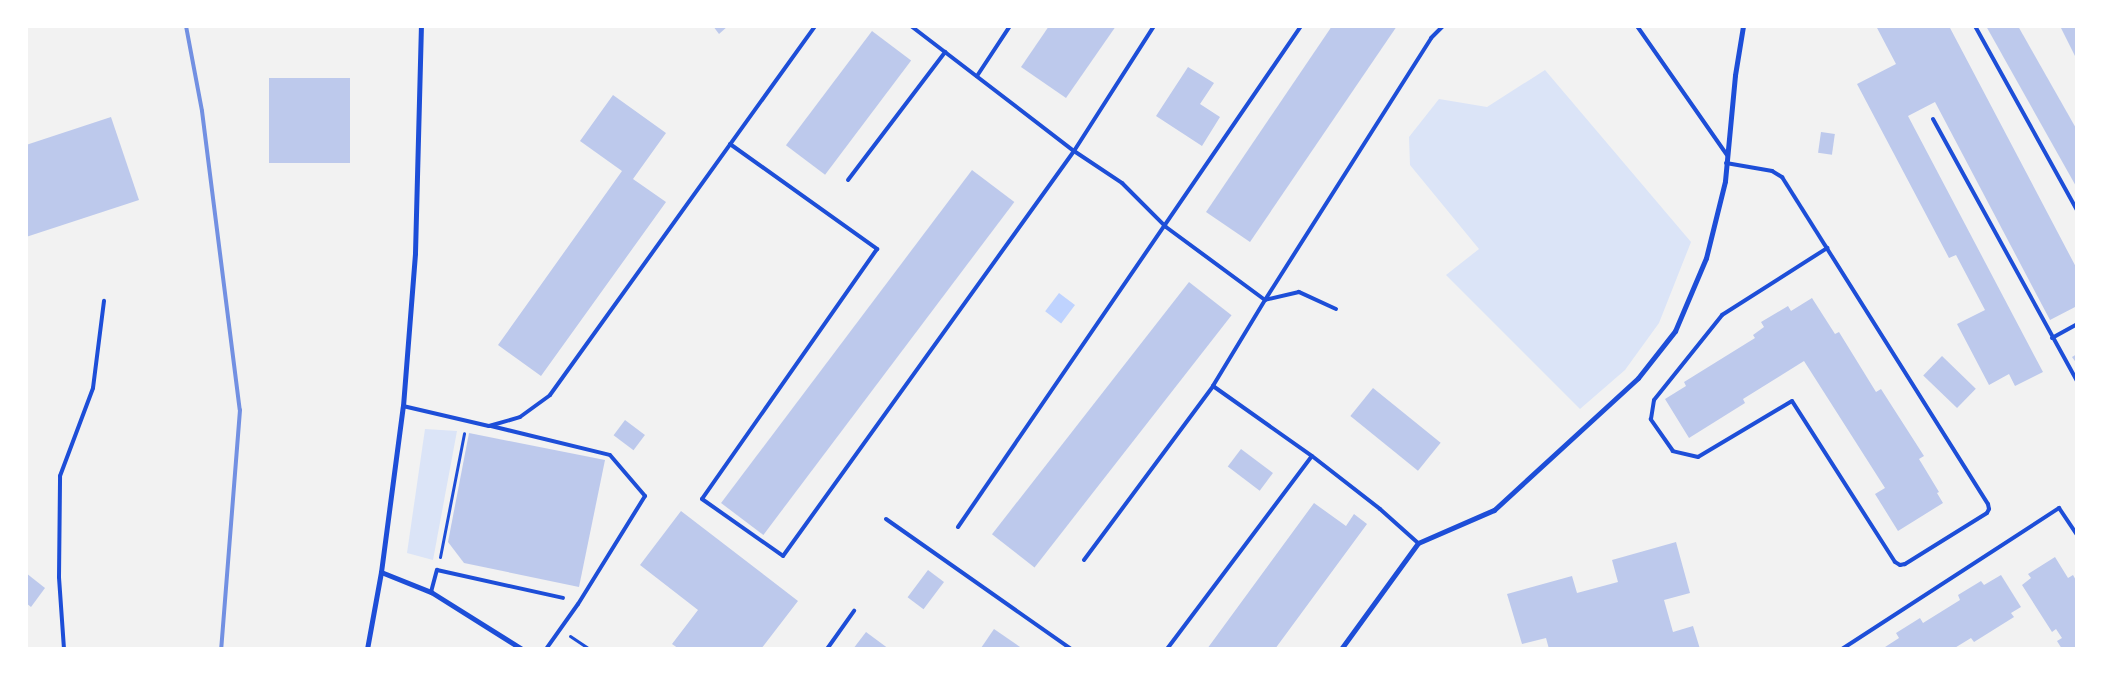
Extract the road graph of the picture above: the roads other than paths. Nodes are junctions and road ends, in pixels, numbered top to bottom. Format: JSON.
{"nodes":[{"id":1,"x":420,"y":26,"type":"edge"},
{"id":2,"x":815,"y":26,"type":"edge"},
{"id":3,"x":911,"y":26,"type":"edge"},
{"id":4,"x":1010,"y":26,"type":"edge"},
{"id":5,"x":1154,"y":26,"type":"edge"},
{"id":6,"x":1301,"y":26,"type":"edge"},
{"id":7,"x":1443,"y":26,"type":"edge"},
{"id":8,"x":1637,"y":26,"type":"edge"},
{"id":9,"x":1743,"y":26,"type":"edge"},
{"id":10,"x":1975,"y":26,"type":"edge"},
{"id":11,"x":945,"y":52,"type":"junction"},
{"id":12,"x":977,"y":76,"type":"junction"},
{"id":13,"x":1933,"y":119,"type":"dead end"},
{"id":14,"x":730,"y":144,"type":"junction"},
{"id":15,"x":1074,"y":150,"type":"junction"},
{"id":16,"x":1727,"y":155,"type":"junction"},
{"id":17,"x":1726,"y":164,"type":"junction"},
{"id":18,"x":848,"y":180,"type":"dead end"},
{"id":19,"x":2077,"y":210,"type":"edge"},
{"id":20,"x":1166,"y":227,"type":"junction"},
{"id":21,"x":1827,"y":248,"type":"junction"},
{"id":22,"x":1266,"y":300,"type":"junction"},
{"id":23,"x":104,"y":301,"type":"dead end"},
{"id":24,"x":1336,"y":310,"type":"dead end"},
{"id":25,"x":2077,"y":324,"type":"edge"},
{"id":26,"x":2052,"y":338,"type":"junction"},
{"id":27,"x":2077,"y":381,"type":"edge"},
{"id":28,"x":1213,"y":386,"type":"junction"},
{"id":29,"x":403,"y":406,"type":"junction"},
{"id":30,"x":489,"y":426,"type":"junction"},
{"id":31,"x":1312,"y":456,"type":"junction"},
{"id":32,"x":886,"y":519,"type":"dead end"},
{"id":33,"x":958,"y":527,"type":"dead end"},
{"id":34,"x":2077,"y":535,"type":"edge"},
{"id":35,"x":1418,"y":543,"type":"junction"},
{"id":36,"x":1084,"y":560,"type":"dead end"},
{"id":37,"x":380,"y":572,"type":"junction"},
{"id":38,"x":431,"y":592,"type":"junction"},
{"id":39,"x":563,"y":598,"type":"dead end"},
{"id":40,"x":854,"y":611,"type":"dead end"},
{"id":41,"x":64,"y":649,"type":"edge"},
{"id":42,"x":367,"y":649,"type":"edge"},
{"id":43,"x":522,"y":649,"type":"edge"},
{"id":44,"x":546,"y":649,"type":"edge"},
{"id":45,"x":827,"y":649,"type":"edge"},
{"id":46,"x":1071,"y":649,"type":"edge"},
{"id":47,"x":1167,"y":649,"type":"edge"},
{"id":48,"x":1342,"y":649,"type":"edge"},
{"id":49,"x":1842,"y":649,"type":"edge"}],
"edges":[{"from":1,"to":29,"type":"street"},
{"from":2,"to":14,"type":"lane"},
{"from":3,"to":11,"type":"lane"},
{"from":4,"to":12,"type":"lane"},
{"from":5,"to":15,"type":"lane"},
{"from":6,"to":20,"type":"lane"},
{"from":7,"to":22,"type":"lane"},
{"from":8,"to":16,"type":"lane"},
{"from":9,"to":16,"type":"street"},
{"from":10,"to":19,"type":"lane"},
{"from":11,"to":12,"type":"lane"},
{"from":11,"to":18,"type":"lane"},
{"from":12,"to":15,"type":"lane"},
{"from":13,"to":26,"type":"lane"},
{"from":14,"to":15,"type":"lane"},
{"from":14,"to":30,"type":"lane"},
{"from":15,"to":20,"type":"lane"},
{"from":16,"to":17,"type":"street"},
{"from":17,"to":21,"type":"lane"},
{"from":17,"to":35,"type":"street"},
{"from":20,"to":22,"type":"lane"},
{"from":20,"to":33,"type":"lane"},
{"from":21,"to":21,"type":"lane"},
{"from":22,"to":24,"type":"lane"},
{"from":22,"to":28,"type":"lane"},
{"from":23,"to":41,"type":"lane"},
{"from":25,"to":26,"type":"lane"},
{"from":26,"to":27,"type":"lane"},
{"from":28,"to":31,"type":"lane"},
{"from":28,"to":36,"type":"lane"},
{"from":29,"to":30,"type":"lane"},
{"from":29,"to":37,"type":"street"},
{"from":30,"to":44,"type":"lane"},
{"from":31,"to":35,"type":"lane"},
{"from":31,"to":47,"type":"lane"},
{"from":32,"to":46,"type":"lane"},
{"from":34,"to":49,"type":"lane"},
{"from":35,"to":48,"type":"street"},
{"from":37,"to":38,"type":"street"},
{"from":37,"to":42,"type":"street"},
{"from":38,"to":39,"type":"lane"},
{"from":38,"to":43,"type":"street"},
{"from":40,"to":45,"type":"lane"}]}
